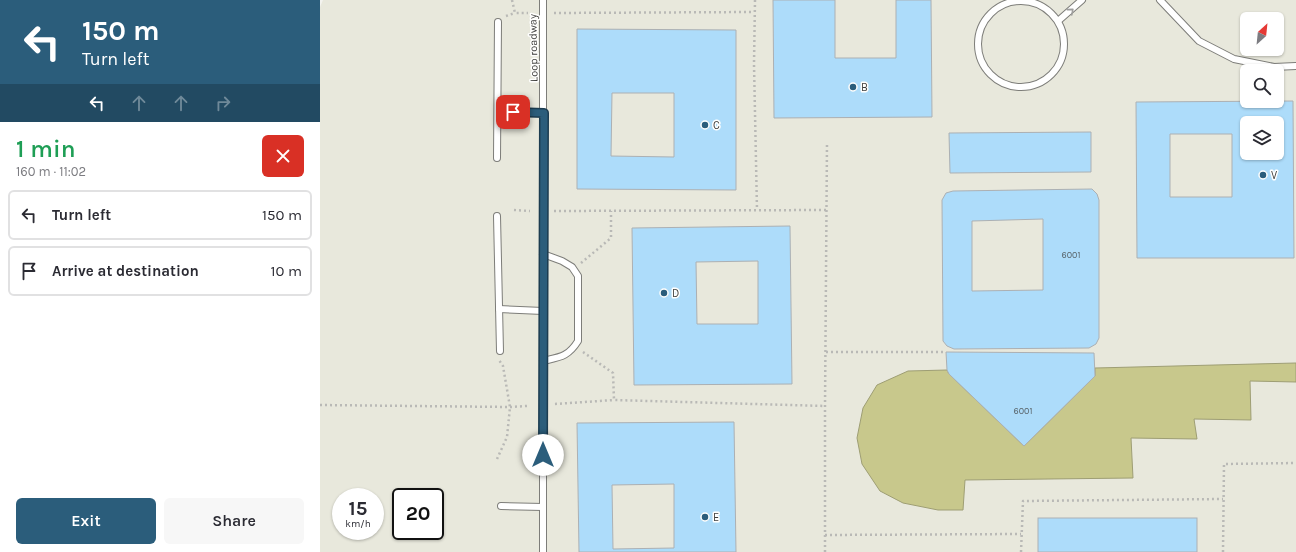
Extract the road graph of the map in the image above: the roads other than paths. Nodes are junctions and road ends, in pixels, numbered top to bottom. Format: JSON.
{"nodes":[{"id":1,"x":543,"y":0,"type":"edge"},
{"id":2,"x":1082,"y":0,"type":"edge"},
{"id":3,"x":1160,"y":0,"type":"edge"},
{"id":4,"x":1043,"y":3,"type":"edge"},
{"id":5,"x":1058,"y":21,"type":"junction"},
{"id":6,"x":498,"y":22,"type":"dead end"},
{"id":7,"x":1296,"y":66,"type":"edge"},
{"id":8,"x":498,"y":112,"type":"junction"},
{"id":9,"x":544,"y":113,"type":"junction"},
{"id":10,"x":497,"y":158,"type":"dead end"},
{"id":11,"x":497,"y":216,"type":"dead end"},
{"id":12,"x":543,"y":254,"type":"junction"},
{"id":13,"x":499,"y":309,"type":"junction"},
{"id":14,"x":543,"y":311,"type":"junction"},
{"id":15,"x":498,"y":353,"type":"road end"},
{"id":16,"x":543,"y":362,"type":"junction"},
{"id":17,"x":501,"y":506,"type":"dead end"},
{"id":18,"x":543,"y":507,"type":"junction"},
{"id":19,"x":543,"y":552,"type":"edge"}],
"edges":[{"from":1,"to":9,"type":"lane","name":"Loop roadway"},
{"from":5,"to":2,"type":"lane","one_way":true},
{"from":3,"to":7,"type":"lane"},
{"from":4,"to":5,"type":"lane"},
{"from":4,"to":5,"type":"lane"},
{"from":6,"to":8,"type":"lane"},
{"from":8,"to":9,"type":"lane"},
{"from":8,"to":10,"type":"lane"},
{"from":9,"to":12,"type":"lane","name":"Loop roadway"},
{"from":11,"to":13,"type":"lane"},
{"from":12,"to":14,"type":"lane","name":"Loop roadway"},
{"from":12,"to":16,"type":"lane"},
{"from":13,"to":14,"type":"lane"},
{"from":13,"to":15,"type":"lane"},
{"from":14,"to":16,"type":"lane","name":"Loop roadway"},
{"from":16,"to":18,"type":"lane","name":"Loop roadway"},
{"from":17,"to":18,"type":"lane"},
{"from":18,"to":19,"type":"lane","name":"Loop roadway"}]}
